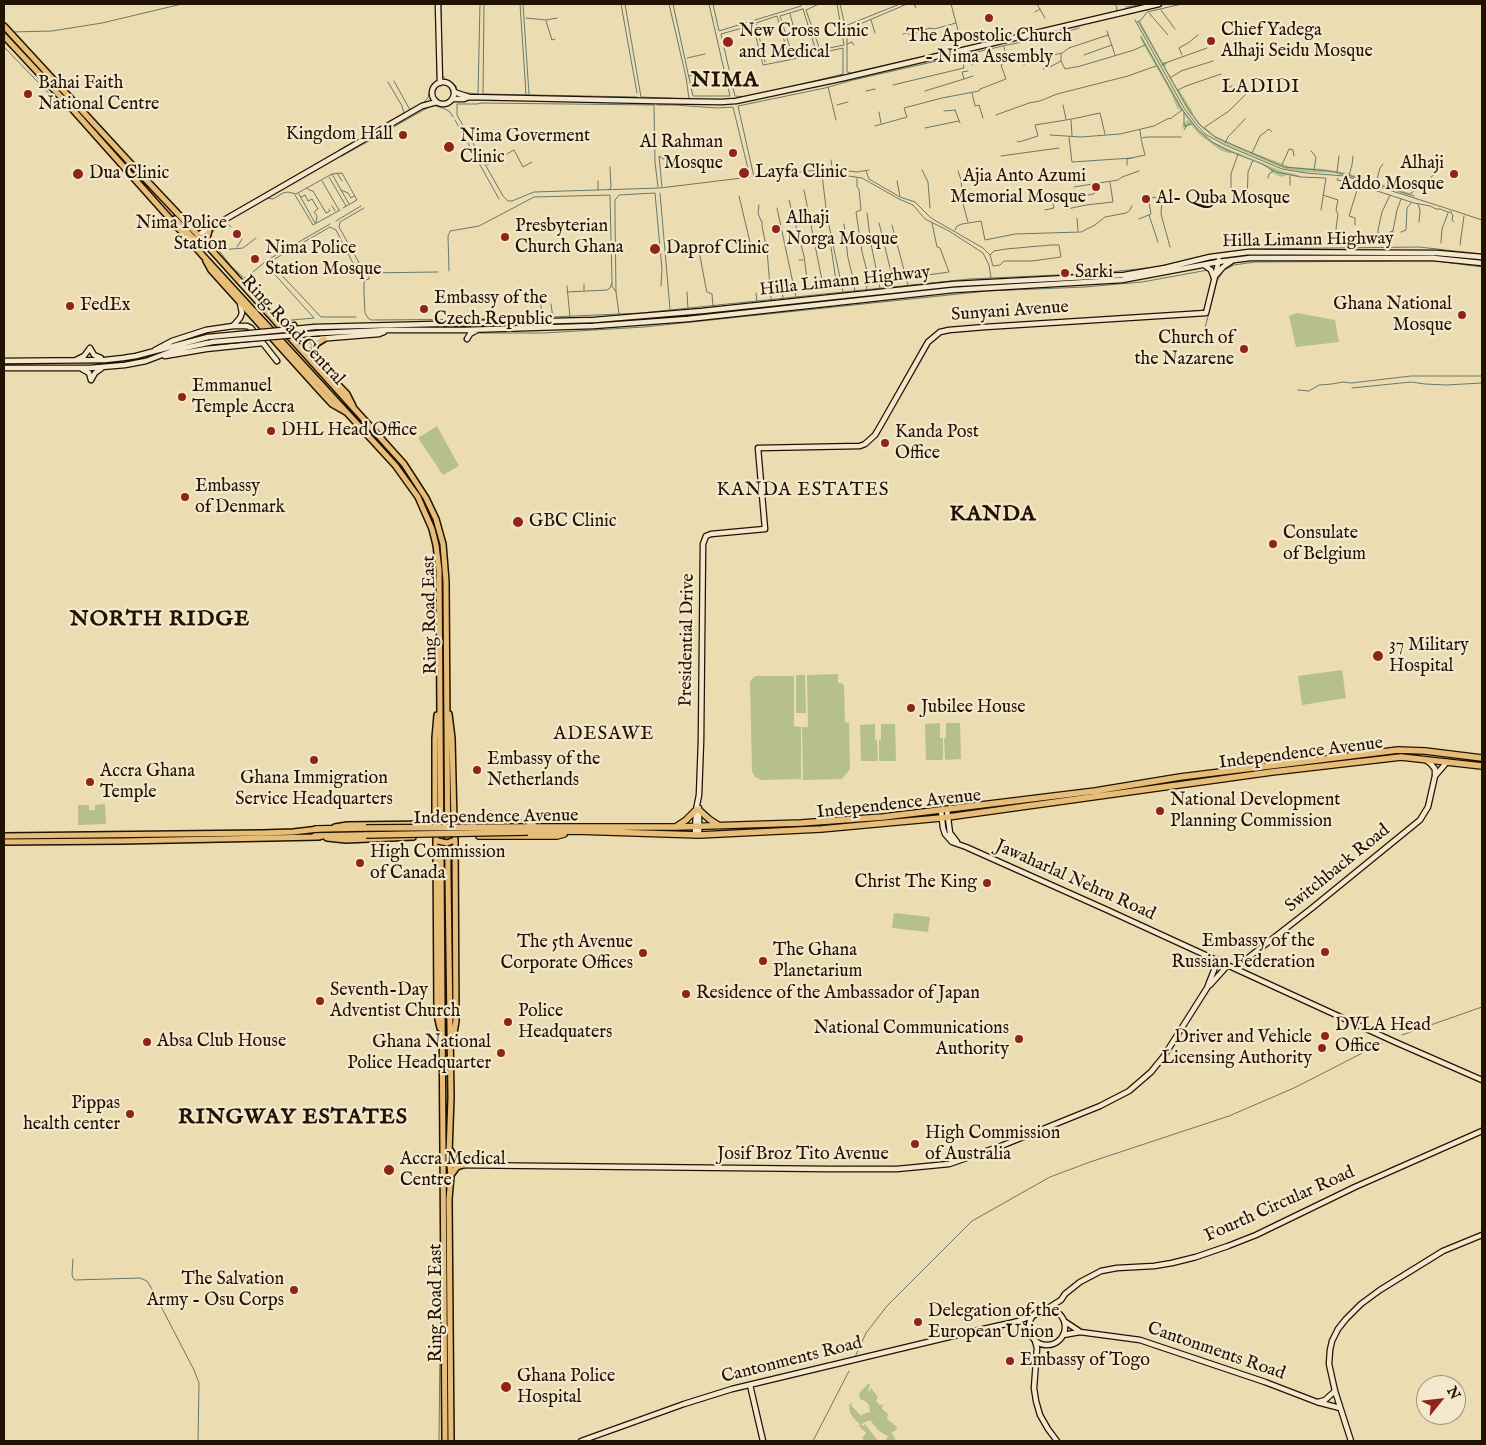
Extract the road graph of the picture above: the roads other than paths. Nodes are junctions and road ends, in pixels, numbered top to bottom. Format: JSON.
{"nodes":[{"id":1,"x":438,"y":4,"type":"edge"},
{"id":2,"x":1159,"y":4,"type":"edge"},
{"id":3,"x":4,"y":26,"type":"edge"},
{"id":4,"x":4,"y":36,"type":"edge"},
{"id":5,"x":440,"y":83,"type":"junction"},
{"id":6,"x":454,"y":92,"type":"junction"},
{"id":7,"x":432,"y":95,"type":"junction"},
{"id":8,"x":469,"y":97,"type":"junction"},
{"id":9,"x":453,"y":99,"type":"junction"},
{"id":10,"x":437,"y":102,"type":"junction"},
{"id":11,"x":422,"y":106,"type":"junction"},
{"id":12,"x":163,"y":210,"type":"junction"},
{"id":13,"x":217,"y":223,"type":"junction"},
{"id":14,"x":187,"y":224,"type":"junction"},
{"id":15,"x":209,"y":231,"type":"junction"},
{"id":16,"x":199,"y":238,"type":"junction"},
{"id":17,"x":198,"y":250,"type":"junction"},
{"id":18,"x":211,"y":250,"type":"junction"},
{"id":19,"x":1226,"y":255,"type":"junction"},
{"id":20,"x":1482,"y":256,"type":"edge"},
{"id":21,"x":206,"y":258,"type":"junction"},
{"id":22,"x":1233,"y":260,"type":"junction"},
{"id":23,"x":1218,"y":262,"type":"junction"},
{"id":24,"x":1482,"y":263,"type":"edge"},
{"id":25,"x":1204,"y":265,"type":"junction"},
{"id":26,"x":1214,"y":280,"type":"junction"},
{"id":27,"x":240,"y":303,"type":"junction"},
{"id":28,"x":294,"y":325,"type":"dead end"},
{"id":29,"x":233,"y":326,"type":"junction"},
{"id":30,"x":388,"y":330,"type":"junction"},
{"id":31,"x":478,"y":330,"type":"junction"},
{"id":32,"x":324,"y":338,"type":"junction"},
{"id":33,"x":467,"y":339,"type":"dead end"},
{"id":34,"x":263,"y":343,"type":"junction"},
{"id":35,"x":152,"y":352,"type":"junction"},
{"id":36,"x":156,"y":357,"type":"junction"},
{"id":37,"x":75,"y":360,"type":"junction"},
{"id":38,"x":105,"y":360,"type":"junction"},
{"id":39,"x":4,"y":361,"type":"edge"},
{"id":40,"x":277,"y":361,"type":"dead end"},
{"id":41,"x":105,"y":367,"type":"junction"},
{"id":42,"x":4,"y":368,"type":"edge"},
{"id":43,"x":81,"y":368,"type":"junction"},
{"id":44,"x":354,"y":408,"type":"junction"},
{"id":45,"x":351,"y":415,"type":"junction"},
{"id":46,"x":765,"y":529,"type":"joint"},
{"id":47,"x":440,"y":623,"type":"junction"},
{"id":48,"x":446,"y":623,"type":"junction"},
{"id":49,"x":440,"y":698,"type":"junction"},
{"id":50,"x":446,"y":699,"type":"junction"},
{"id":51,"x":1424,"y":758,"type":"junction"},
{"id":52,"x":1482,"y":758,"type":"edge"},
{"id":53,"x":1448,"y":762,"type":"junction"},
{"id":54,"x":1482,"y":766,"type":"edge"},
{"id":55,"x":1435,"y":776,"type":"junction"},
{"id":56,"x":698,"y":808,"type":"junction"},
{"id":57,"x":944,"y":810,"type":"junction"},
{"id":58,"x":944,"y":817,"type":"junction"},
{"id":59,"x":454,"y":821,"type":"junction"},
{"id":60,"x":435,"y":822,"type":"junction"},
{"id":61,"x":718,"y":825,"type":"junction"},
{"id":62,"x":697,"y":826,"type":"junction"},
{"id":63,"x":676,"y":827,"type":"junction"},
{"id":64,"x":316,"y":829,"type":"junction"},
{"id":65,"x":528,"y":829,"type":"junction"},
{"id":66,"x":575,"y":829,"type":"junction"},
{"id":67,"x":697,"y":835,"type":"junction"},
{"id":68,"x":4,"y":836,"type":"edge"},
{"id":69,"x":315,"y":836,"type":"junction"},
{"id":70,"x":436,"y":838,"type":"junction"},
{"id":71,"x":454,"y":838,"type":"junction"},
{"id":72,"x":4,"y":842,"type":"edge"},
{"id":73,"x":441,"y":878,"type":"joint"},
{"id":74,"x":1218,"y":960,"type":"junction"},
{"id":75,"x":1228,"y":965,"type":"junction"},
{"id":76,"x":1235,"y":968,"type":"junction"},
{"id":77,"x":1207,"y":988,"type":"junction"},
{"id":78,"x":442,"y":1039,"type":"junction"},
{"id":79,"x":450,"y":1051,"type":"junction"},
{"id":80,"x":1482,"y":1080,"type":"edge"},
{"id":81,"x":450,"y":1121,"type":"junction"},
{"id":82,"x":443,"y":1124,"type":"junction"},
{"id":83,"x":1482,"y":1132,"type":"edge"},
{"id":84,"x":450,"y":1149,"type":"junction"},
{"id":85,"x":450,"y":1165,"type":"junction"},
{"id":86,"x":463,"y":1165,"type":"junction"},
{"id":87,"x":443,"y":1174,"type":"junction"},
{"id":88,"x":451,"y":1176,"type":"junction"},
{"id":89,"x":443,"y":1224,"type":"junction"},
{"id":90,"x":450,"y":1224,"type":"junction"},
{"id":91,"x":1482,"y":1235,"type":"edge"},
{"id":92,"x":447,"y":1236,"type":"junction"},
{"id":93,"x":1061,"y":1300,"type":"junction"},
{"id":94,"x":1045,"y":1310,"type":"junction"},
{"id":95,"x":1059,"y":1314,"type":"junction"},
{"id":96,"x":1034,"y":1315,"type":"junction"},
{"id":97,"x":1064,"y":1321,"type":"junction"},
{"id":98,"x":1015,"y":1322,"type":"junction"},
{"id":99,"x":1030,"y":1330,"type":"junction"},
{"id":100,"x":1080,"y":1332,"type":"junction"},
{"id":101,"x":1063,"y":1335,"type":"junction"},
{"id":102,"x":1035,"y":1340,"type":"junction"},
{"id":103,"x":1046,"y":1345,"type":"junction"},
{"id":104,"x":1036,"y":1355,"type":"junction"},
{"id":105,"x":750,"y":1385,"type":"junction"},
{"id":106,"x":1335,"y":1391,"type":"junction"},
{"id":107,"x":447,"y":1402,"type":"junction"},
{"id":108,"x":1317,"y":1402,"type":"junction"},
{"id":109,"x":1340,"y":1408,"type":"junction"},
{"id":110,"x":445,"y":1441,"type":"edge"},
{"id":111,"x":451,"y":1441,"type":"edge"},
{"id":112,"x":580,"y":1441,"type":"edge"},
{"id":113,"x":763,"y":1441,"type":"edge"},
{"id":114,"x":1057,"y":1441,"type":"edge"},
{"id":115,"x":1351,"y":1441,"type":"edge"}],
"edges":[{"from":1,"to":5,"type":"street"},
{"from":2,"to":8,"type":"street"},
{"from":3,"to":14,"type":"main road","name":"Ring Road Central"},
{"from":4,"to":12,"type":"main road","name":"Ring Road Central"},
{"from":5,"to":6,"type":"street"},
{"from":5,"to":7,"type":"street"},
{"from":6,"to":8,"type":"street"},
{"from":6,"to":9,"type":"street"},
{"from":7,"to":10,"type":"street"},
{"from":7,"to":11,"type":"street"},
{"from":8,"to":9,"type":"street"},
{"from":9,"to":10,"type":"street"},
{"from":10,"to":11,"type":"street"},
{"from":11,"to":13,"type":"street"},
{"from":12,"to":16,"type":"main road"},
{"from":12,"to":17,"type":"main road","name":"Ring Road Central"},
{"from":13,"to":14,"type":"main road"},
{"from":13,"to":15,"type":"street"},
{"from":13,"to":16,"type":"street"},
{"from":14,"to":16,"type":"main road","name":"Ring Road Central"},
{"from":15,"to":16,"type":"street"},
{"from":15,"to":18,"type":"main road"},
{"from":16,"to":17,"type":"main road"},
{"from":16,"to":18,"type":"main road","name":"Ring Road Central"},
{"from":17,"to":21,"type":"main road","name":"Ring Road Central"},
{"from":18,"to":44,"type":"main road","name":"Ring Road Central"},
{"from":19,"to":20,"type":"street","name":"Hilla Limann Highway"},
{"from":19,"to":23,"type":"street"},
{"from":19,"to":35,"type":"street","name":"Hilla Limann Highway","bridge":true},
{"from":21,"to":27,"type":"main road"},
{"from":21,"to":45,"type":"main road","name":"Ring Road Central"},
{"from":22,"to":23,"type":"street","name":"Hilla Limann Highway"},
{"from":22,"to":24,"type":"street","name":"Hilla Limann Highway"},
{"from":22,"to":26,"type":"street"},
{"from":23,"to":25,"type":"street","name":"Hilla Limann Highway"},
{"from":23,"to":26,"type":"street"},
{"from":25,"to":26,"type":"street"},
{"from":25,"to":31,"type":"street","name":"Hilla Limann Highway"},
{"from":26,"to":46,"type":"street","name":"Sunyani Avenue"},
{"from":27,"to":29,"type":"street"},
{"from":27,"to":45,"type":"main road"},
{"from":28,"to":32,"type":"street"},
{"from":29,"to":34,"type":"street"},
{"from":29,"to":35,"type":"street"},
{"from":30,"to":31,"type":"street","name":"Hilla Limann Highway"},
{"from":30,"to":32,"type":"street"},
{"from":30,"to":36,"type":"street","name":"Hilla Limann Highway","bridge":true},
{"from":31,"to":33,"type":"street"},
{"from":32,"to":44,"type":"main road"},
{"from":34,"to":36,"type":"street"},
{"from":34,"to":40,"type":"street"},
{"from":35,"to":38,"type":"street"},
{"from":36,"to":41,"type":"street"},
{"from":37,"to":38,"type":"street"},
{"from":37,"to":38,"type":"street"},
{"from":37,"to":39,"type":"street"},
{"from":41,"to":43,"type":"street"},
{"from":41,"to":43,"type":"street"},
{"from":42,"to":43,"type":"street"},
{"from":44,"to":48,"type":"main road","name":"Ring Road East"},
{"from":45,"to":47,"type":"main road","name":"Ring Road Central"},
{"from":46,"to":56,"type":"street","name":"Presidential Drive"},
{"from":47,"to":48,"type":"main road"},
{"from":47,"to":49,"type":"main road","name":"Ring Road Central"},
{"from":48,"to":50,"type":"main road","name":"Ring Road East"},
{"from":49,"to":60,"type":"main road","name":"Ring Road Central"},
{"from":49,"to":73,"type":"main road","name":"Ring Road Central"},
{"from":50,"to":59,"type":"main road"},
{"from":50,"to":79,"type":"main road","name":"Ring Road East"},
{"from":51,"to":53,"type":"highway","name":"Independence Avenue"},
{"from":51,"to":55,"type":"street"},
{"from":51,"to":58,"type":"highway","name":"Independence Avenue"},
{"from":52,"to":57,"type":"highway","name":"Independence Avenue"},
{"from":53,"to":54,"type":"highway","name":"Independence Avenue"},
{"from":53,"to":55,"type":"street"},
{"from":55,"to":76,"type":"street","name":"Switchback Road"},
{"from":56,"to":61,"type":"highway"},
{"from":56,"to":62,"type":"street","name":"Presidential Drive"},
{"from":56,"to":63,"type":"highway"},
{"from":57,"to":58,"type":"street","name":"Jawaharlal Nehru Road"},
{"from":57,"to":61,"type":"highway","name":"Independence Avenue"},
{"from":58,"to":67,"type":"highway","name":"Independence Avenue"},
{"from":58,"to":74,"type":"street","name":"Jawaharlal Nehru Road"},
{"from":59,"to":60,"type":"main road","bridge":true},
{"from":59,"to":66,"type":"highway"},
{"from":59,"to":71,"type":"main road"},
{"from":60,"to":64,"type":"main road","name":"Independence Avenue"},
{"from":60,"to":70,"type":"main road"},
{"from":61,"to":62,"type":"highway","name":"Independence Avenue"},
{"from":62,"to":63,"type":"highway","name":"Independence Avenue"},
{"from":62,"to":67,"type":"street","name":"Presidential Drive"},
{"from":63,"to":66,"type":"highway","name":"Independence Avenue"},
{"from":64,"to":65,"type":"highway","name":"Independence Avenue","bridge":true},
{"from":64,"to":68,"type":"main road","name":"Independence Avenue"},
{"from":65,"to":66,"type":"highway","name":"Independence Avenue"},
{"from":65,"to":69,"type":"highway","name":"Independence Avenue","bridge":true},
{"from":66,"to":67,"type":"highway","name":"Independence Avenue"},
{"from":66,"to":71,"type":"highway"},
{"from":69,"to":70,"type":"main road","name":"Independence Avenue"},
{"from":69,"to":72,"type":"main road","name":"Independence Avenue"},
{"from":70,"to":71,"type":"main road","bridge":true},
{"from":70,"to":78,"type":"main road","name":"Ring Road East"},
{"from":71,"to":79,"type":"main road","name":"Ring Road East"},
{"from":73,"to":78,"type":"main road","name":"Ring Road East"},
{"from":74,"to":75,"type":"street","name":"Jawaharlal Nehru Road"},
{"from":74,"to":77,"type":"street","name":"Josif Broz Tito Avenue"},
{"from":75,"to":76,"type":"street","name":"Jawaharlal Nehru Road"},
{"from":75,"to":77,"type":"street","name":"Josif Broz Tito Avenue"},
{"from":76,"to":80,"type":"street","name":"Jawaharlal Nehru Road"},
{"from":77,"to":86,"type":"street","name":"Josif Broz Tito Avenue"},
{"from":78,"to":82,"type":"main road","name":"Ring Road East"},
{"from":79,"to":81,"type":"main road","name":"Ring Road East"},
{"from":81,"to":82,"type":"main road"},
{"from":81,"to":84,"type":"main road","name":"Ring Road East"},
{"from":82,"to":85,"type":"street","name":"Ring Road East"},
{"from":82,"to":87,"type":"main road","name":"Ring Road East"},
{"from":83,"to":93,"type":"street","name":"Fourth Circular Road"},
{"from":84,"to":85,"type":"main road","name":"Ring Road East"},
{"from":84,"to":86,"type":"main road"},
{"from":85,"to":86,"type":"street","name":"Josif Broz Tito Avenue"},
{"from":85,"to":87,"type":"street"},
{"from":85,"to":88,"type":"main road","name":"Ring Road East"},
{"from":86,"to":88,"type":"main road"},
{"from":87,"to":89,"type":"main road","name":"Ring Road East"},
{"from":88,"to":90,"type":"main road","name":"Ring Road East"},
{"from":89,"to":90,"type":"main road"},
{"from":89,"to":92,"type":"main road","name":"Ring Road East"},
{"from":90,"to":92,"type":"main road","name":"Ring Road East"},
{"from":91,"to":106,"type":"street"},
{"from":92,"to":107,"type":"main road","name":"Ring Road East"},
{"from":93,"to":94,"type":"street","name":"Fourth Circular Road"},
{"from":93,"to":95,"type":"street"},
{"from":94,"to":95,"type":"street"},
{"from":94,"to":96,"type":"street"},
{"from":95,"to":97,"type":"street"},
{"from":96,"to":98,"type":"street","name":"Cantonments Road"},
{"from":96,"to":99,"type":"street"},
{"from":97,"to":100,"type":"street"},
{"from":97,"to":101,"type":"street"},
{"from":98,"to":99,"type":"street"},
{"from":98,"to":105,"type":"street","name":"Cantonments Road"},
{"from":99,"to":102,"type":"street"},
{"from":100,"to":101,"type":"street"},
{"from":100,"to":108,"type":"street","name":"Cantonments Road"},
{"from":101,"to":103,"type":"street"},
{"from":102,"to":103,"type":"street"},
{"from":102,"to":104,"type":"street"},
{"from":103,"to":104,"type":"street"},
{"from":104,"to":114,"type":"street"},
{"from":105,"to":112,"type":"street","name":"Cantonments Road"},
{"from":105,"to":113,"type":"street"},
{"from":106,"to":108,"type":"street"},
{"from":106,"to":109,"type":"street"},
{"from":107,"to":110,"type":"main road","name":"Ring Road East"},
{"from":107,"to":111,"type":"main road","name":"Ring Road East"},
{"from":108,"to":109,"type":"street","name":"Cantonments Road"},
{"from":109,"to":115,"type":"street"}]}
